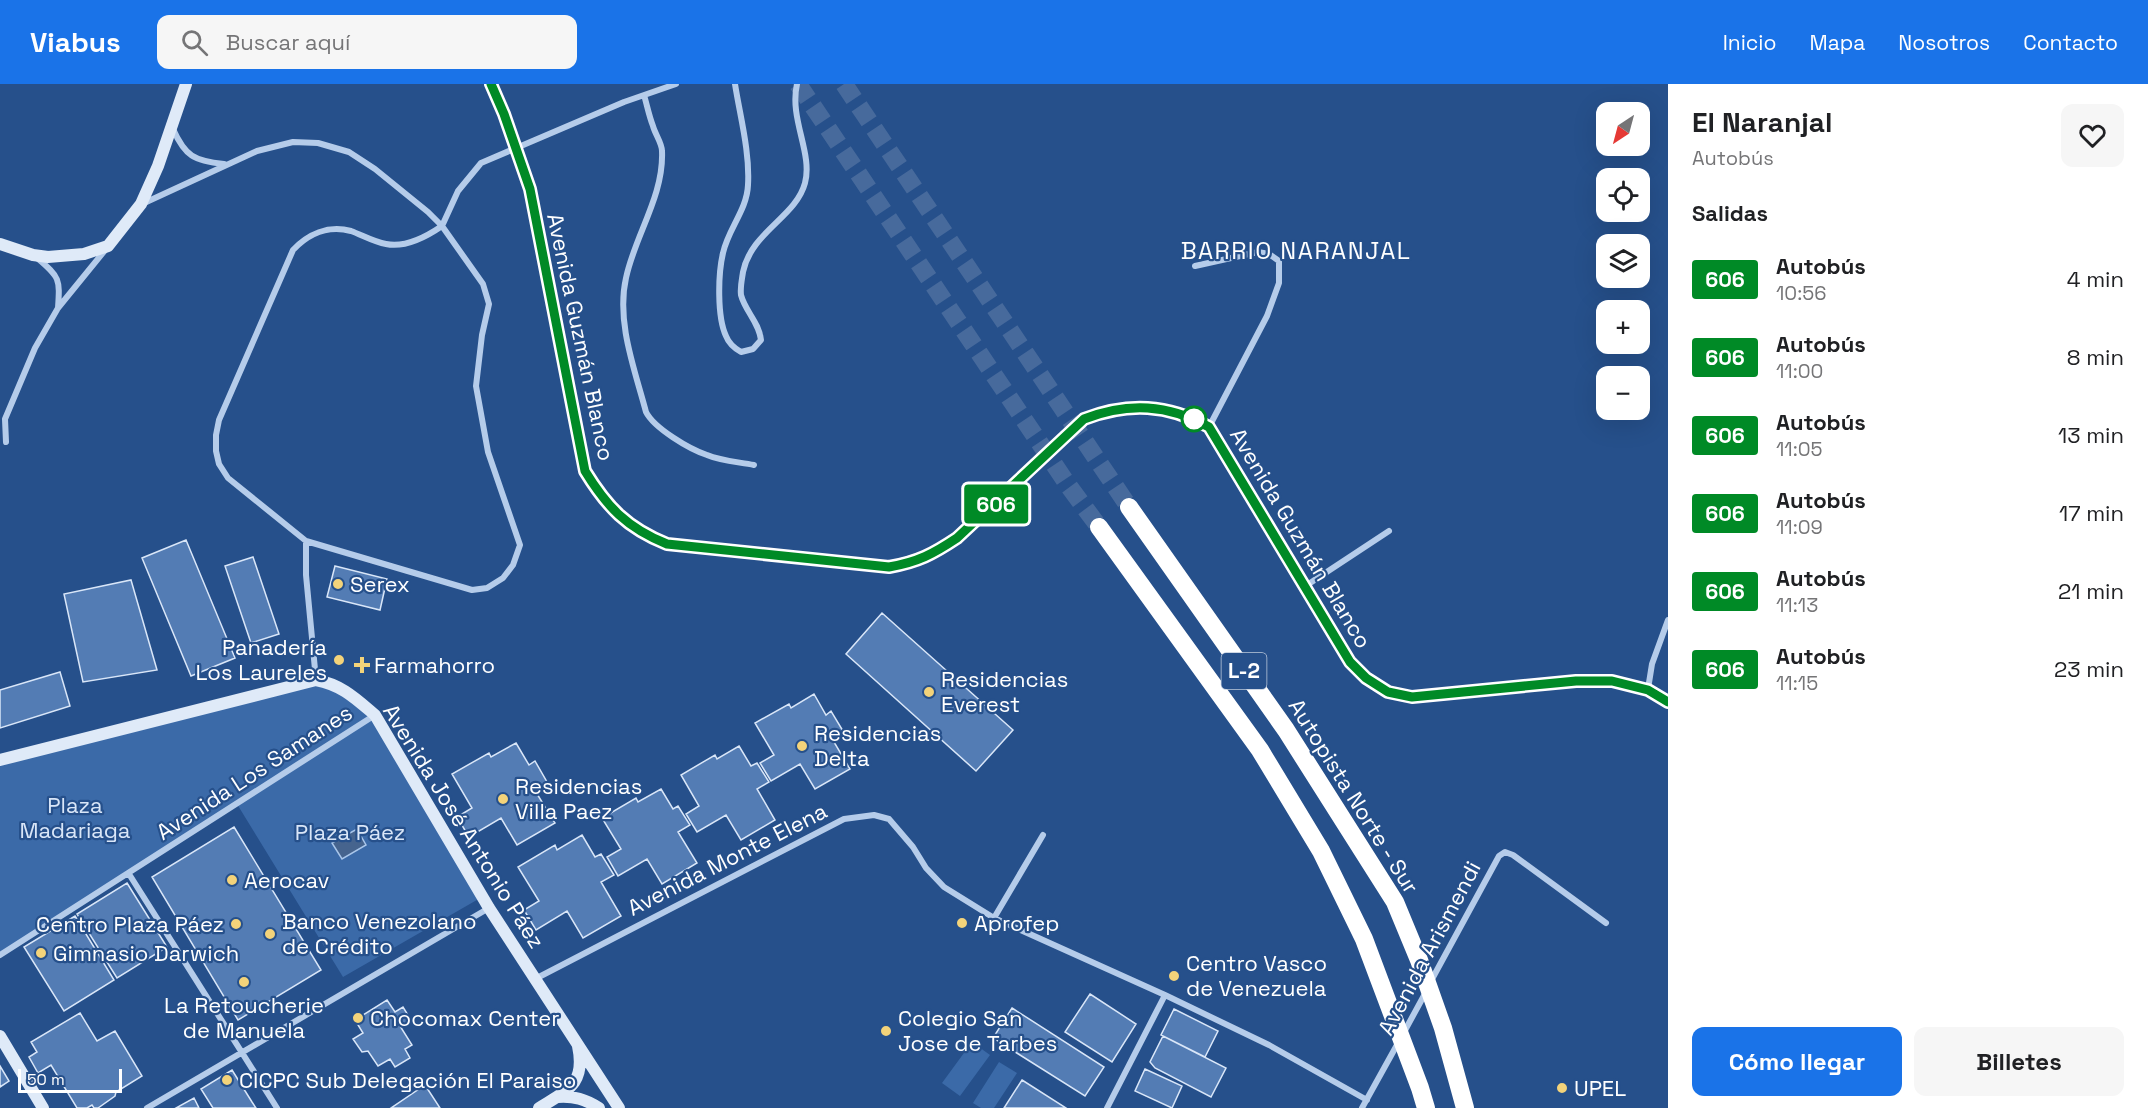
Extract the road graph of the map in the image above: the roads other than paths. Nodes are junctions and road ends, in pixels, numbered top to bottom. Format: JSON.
{"nodes":[{"id":1,"x":186,"y":84,"type":"edge"},
{"id":2,"x":491,"y":84,"type":"edge"},
{"id":3,"x":676,"y":84,"type":"edge"},
{"id":4,"x":735,"y":84,"type":"edge"},
{"id":5,"x":796,"y":84,"type":"edge"},
{"id":6,"x":644,"y":95,"type":"junction"},
{"id":7,"x":172,"y":126,"type":"junction"},
{"id":8,"x":225,"y":165,"type":"junction"},
{"id":9,"x":141,"y":204,"type":"junction"},
{"id":10,"x":442,"y":226,"type":"junction"},
{"id":11,"x":0,"y":244,"type":"edge"},
{"id":12,"x":108,"y":246,"type":"junction"},
{"id":13,"x":33,"y":255,"type":"junction"},
{"id":14,"x":1195,"y":266,"type":"dead end"},
{"id":15,"x":58,"y":308,"type":"junction"},
{"id":16,"x":1209,"y":427,"type":"junction"},
{"id":17,"x":6,"y":442,"type":"dead end"},
{"id":18,"x":754,"y":465,"type":"dead end"},
{"id":19,"x":1129,"y":507,"type":"tunnel mouth"},
{"id":20,"x":1099,"y":527,"type":"tunnel mouth"},
{"id":21,"x":1389,"y":531,"type":"dead end"},
{"id":22,"x":306,"y":541,"type":"junction"},
{"id":23,"x":1304,"y":588,"type":"junction"},
{"id":24,"x":1668,"y":620,"type":"edge"},
{"id":25,"x":316,"y":680,"type":"junction"},
{"id":26,"x":1648,"y":690,"type":"junction"},
{"id":27,"x":1668,"y":702,"type":"edge"},
{"id":28,"x":375,"y":716,"type":"junction"},
{"id":29,"x":0,"y":760,"type":"edge"},
{"id":30,"x":1043,"y":835,"type":"dead end"},
{"id":31,"x":129,"y":874,"type":"junction"},
{"id":32,"x":489,"y":908,"type":"junction"},
{"id":33,"x":994,"y":918,"type":"junction"},
{"id":34,"x":1606,"y":923,"type":"dead end"},
{"id":35,"x":0,"y":955,"type":"edge"},
{"id":36,"x":535,"y":980,"type":"junction"},
{"id":37,"x":1165,"y":995,"type":"junction"},
{"id":38,"x":0,"y":1036,"type":"edge"},
{"id":39,"x":578,"y":1042,"type":"junction"},
{"id":40,"x":242,"y":1052,"type":"junction"},
{"id":41,"x":557,"y":1097,"type":"junction"},
{"id":42,"x":1367,"y":1100,"type":"junction"},
{"id":43,"x":1465,"y":1104,"type":"edge"},
{"id":44,"x":43,"y":1108,"type":"edge"},
{"id":45,"x":147,"y":1108,"type":"edge"},
{"id":46,"x":277,"y":1108,"type":"edge"},
{"id":47,"x":539,"y":1108,"type":"edge"},
{"id":48,"x":599,"y":1108,"type":"edge"},
{"id":49,"x":619,"y":1108,"type":"edge"},
{"id":50,"x":1107,"y":1108,"type":"edge"},
{"id":51,"x":1362,"y":1108,"type":"edge"},
{"id":52,"x":1426,"y":1108,"type":"edge"}],
"edges":[{"from":1,"to":7,"type":"street"},
{"from":2,"to":16,"type":"street","name":"Avenida Guzmán Blanco"},
{"from":3,"to":6,"type":"street"},
{"from":4,"to":5,"type":"street"},
{"from":6,"to":10,"type":"street"},
{"from":6,"to":18,"type":"street"},
{"from":7,"to":8,"type":"street"},
{"from":7,"to":9,"type":"street"},
{"from":8,"to":9,"type":"street"},
{"from":8,"to":10,"type":"street"},
{"from":9,"to":12,"type":"street"},
{"from":10,"to":22,"type":"street"},
{"from":10,"to":22,"type":"street"},
{"from":11,"to":13,"type":"street"},
{"from":12,"to":13,"type":"street"},
{"from":12,"to":15,"type":"street"},
{"from":13,"to":15,"type":"street"},
{"from":14,"to":16,"type":"street"},
{"from":15,"to":17,"type":"street"},
{"from":16,"to":23,"type":"street","name":"Avenida Guzmán Blanco"},
{"from":19,"to":43,"type":"highway","name":"Autopista Norte - Sur","number":"L-2"},
{"from":20,"to":52,"type":"highway","number":"L-2"},
{"from":21,"to":23,"type":"street"},
{"from":22,"to":25,"type":"street"},
{"from":23,"to":26,"type":"street","name":"Avenida Guzmán Blanco"},
{"from":24,"to":26,"type":"street"},
{"from":25,"to":28,"type":"street","name":"Avenida José Antonio Páez"},
{"from":25,"to":29,"type":"street"},
{"from":26,"to":27,"type":"street","name":"Avenida Guzmán Blanco"},
{"from":28,"to":31,"type":"street","name":"Avenida Los Samanes"},
{"from":28,"to":32,"type":"street","name":"Avenida José Antonio Páez"},
{"from":30,"to":33,"type":"street"},
{"from":31,"to":35,"type":"street","name":"Avenida Los Samanes"},
{"from":31,"to":40,"type":"street"},
{"from":32,"to":36,"type":"street","name":"Avenida José Antonio Páez"},
{"from":32,"to":40,"type":"street"},
{"from":33,"to":36,"type":"street","name":"Avenida Monte Elena"},
{"from":33,"to":37,"type":"street","name":"Avenida Monte Elena"},
{"from":34,"to":42,"type":"street","name":"Avenida Arismendi"},
{"from":36,"to":39,"type":"street","name":"Avenida José Antonio Páez"},
{"from":37,"to":42,"type":"street","name":"Avenida Monte Elena"},
{"from":37,"to":50,"type":"street"},
{"from":38,"to":44,"type":"street"},
{"from":39,"to":41,"type":"street"},
{"from":39,"to":49,"type":"street","name":"Avenida José Antonio Páez"},
{"from":40,"to":45,"type":"street"},
{"from":40,"to":46,"type":"street"},
{"from":41,"to":47,"type":"street"},
{"from":41,"to":48,"type":"street"},
{"from":42,"to":51,"type":"street","name":"Avenida Arismendi"}]}
